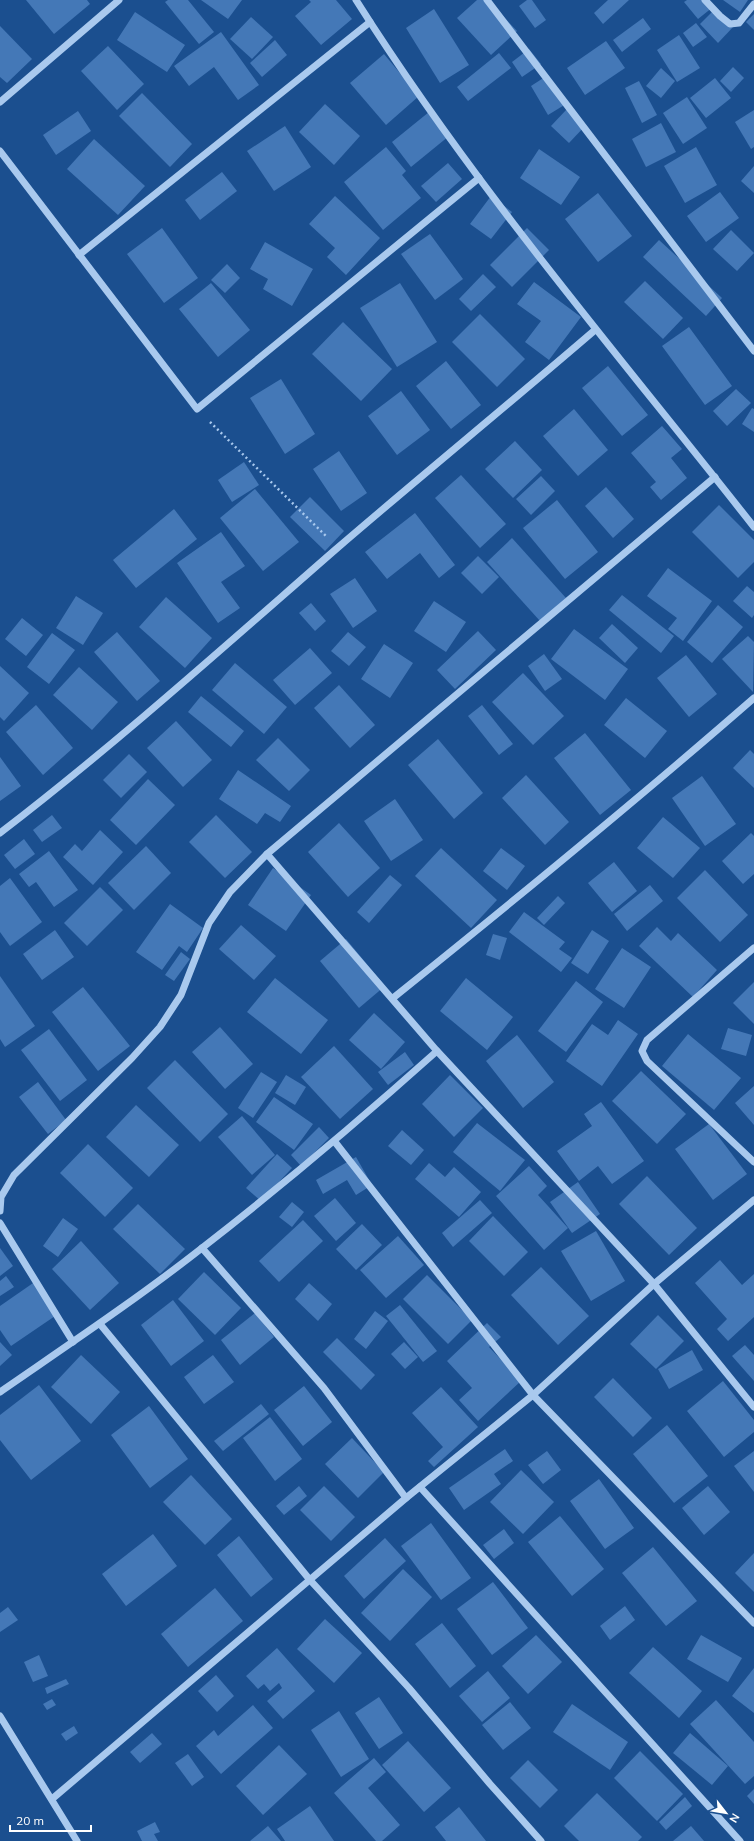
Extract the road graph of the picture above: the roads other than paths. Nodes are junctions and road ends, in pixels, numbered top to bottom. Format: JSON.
{"nodes":[{"id":1,"x":119,"y":0,"type":"edge"},
{"id":2,"x":356,"y":0,"type":"edge"},
{"id":3,"x":487,"y":0,"type":"edge"},
{"id":4,"x":705,"y":0,"type":"edge"},
{"id":5,"x":754,"y":4,"type":"edge"},
{"id":6,"x":370,"y":22,"type":"junction"},
{"id":7,"x":0,"y":102,"type":"edge"},
{"id":8,"x":0,"y":151,"type":"edge"},
{"id":9,"x":479,"y":178,"type":"junction"},
{"id":10,"x":79,"y":255,"type":"junction"},
{"id":11,"x":595,"y":330,"type":"junction"},
{"id":12,"x":754,"y":351,"type":"edge"},
{"id":13,"x":715,"y":477,"type":"junction"},
{"id":14,"x":754,"y":527,"type":"edge"},
{"id":15,"x":754,"y":698,"type":"edge"},
{"id":16,"x":0,"y":833,"type":"edge"},
{"id":17,"x":267,"y":854,"type":"junction"},
{"id":18,"x":754,"y":948,"type":"edge"},
{"id":19,"x":393,"y":998,"type":"junction"},
{"id":20,"x":437,"y":1051,"type":"junction"},
{"id":21,"x":335,"y":1142,"type":"junction"},
{"id":22,"x":754,"y":1162,"type":"edge"},
{"id":23,"x":754,"y":1200,"type":"edge"},
{"id":24,"x":0,"y":1211,"type":"edge"},
{"id":25,"x":0,"y":1223,"type":"edge"},
{"id":26,"x":202,"y":1248,"type":"junction"},
{"id":27,"x":654,"y":1284,"type":"junction"},
{"id":28,"x":100,"y":1324,"type":"junction"},
{"id":29,"x":73,"y":1342,"type":"junction"},
{"id":30,"x":0,"y":1392,"type":"edge"},
{"id":31,"x":533,"y":1395,"type":"junction"},
{"id":32,"x":754,"y":1407,"type":"edge"},
{"id":33,"x":420,"y":1487,"type":"junction"},
{"id":34,"x":406,"y":1498,"type":"junction"},
{"id":35,"x":310,"y":1580,"type":"junction"},
{"id":36,"x":754,"y":1623,"type":"edge"},
{"id":37,"x":0,"y":1716,"type":"edge"},
{"id":38,"x":52,"y":1799,"type":"junction"},
{"id":39,"x":77,"y":1841,"type":"edge"},
{"id":40,"x":541,"y":1841,"type":"edge"},
{"id":41,"x":740,"y":1841,"type":"edge"}],
"edges":[{"from":1,"to":7,"type":"street"},
{"from":2,"to":6,"type":"street"},
{"from":3,"to":12,"type":"street"},
{"from":4,"to":5,"type":"street"},
{"from":6,"to":9,"type":"street"},
{"from":6,"to":10,"type":"street"},
{"from":8,"to":10,"type":"street"},
{"from":9,"to":10,"type":"street"},
{"from":9,"to":11,"type":"street"},
{"from":11,"to":13,"type":"street"},
{"from":11,"to":16,"type":"street"},
{"from":13,"to":14,"type":"street"},
{"from":13,"to":17,"type":"street"},
{"from":15,"to":19,"type":"street"},
{"from":17,"to":19,"type":"street"},
{"from":17,"to":24,"type":"street"},
{"from":18,"to":22,"type":"street"},
{"from":19,"to":20,"type":"street"},
{"from":20,"to":21,"type":"street"},
{"from":20,"to":27,"type":"street"},
{"from":21,"to":26,"type":"street"},
{"from":21,"to":31,"type":"street"},
{"from":23,"to":27,"type":"street"},
{"from":25,"to":29,"type":"street"},
{"from":26,"to":28,"type":"street"},
{"from":26,"to":34,"type":"street"},
{"from":27,"to":31,"type":"street"},
{"from":27,"to":32,"type":"street"},
{"from":28,"to":29,"type":"street"},
{"from":28,"to":35,"type":"street"},
{"from":29,"to":30,"type":"street"},
{"from":31,"to":33,"type":"street"},
{"from":31,"to":36,"type":"street"},
{"from":33,"to":34,"type":"street"},
{"from":33,"to":41,"type":"street"},
{"from":34,"to":35,"type":"street"},
{"from":35,"to":38,"type":"street"},
{"from":35,"to":40,"type":"street"},
{"from":37,"to":38,"type":"street"},
{"from":38,"to":39,"type":"street"}]}
